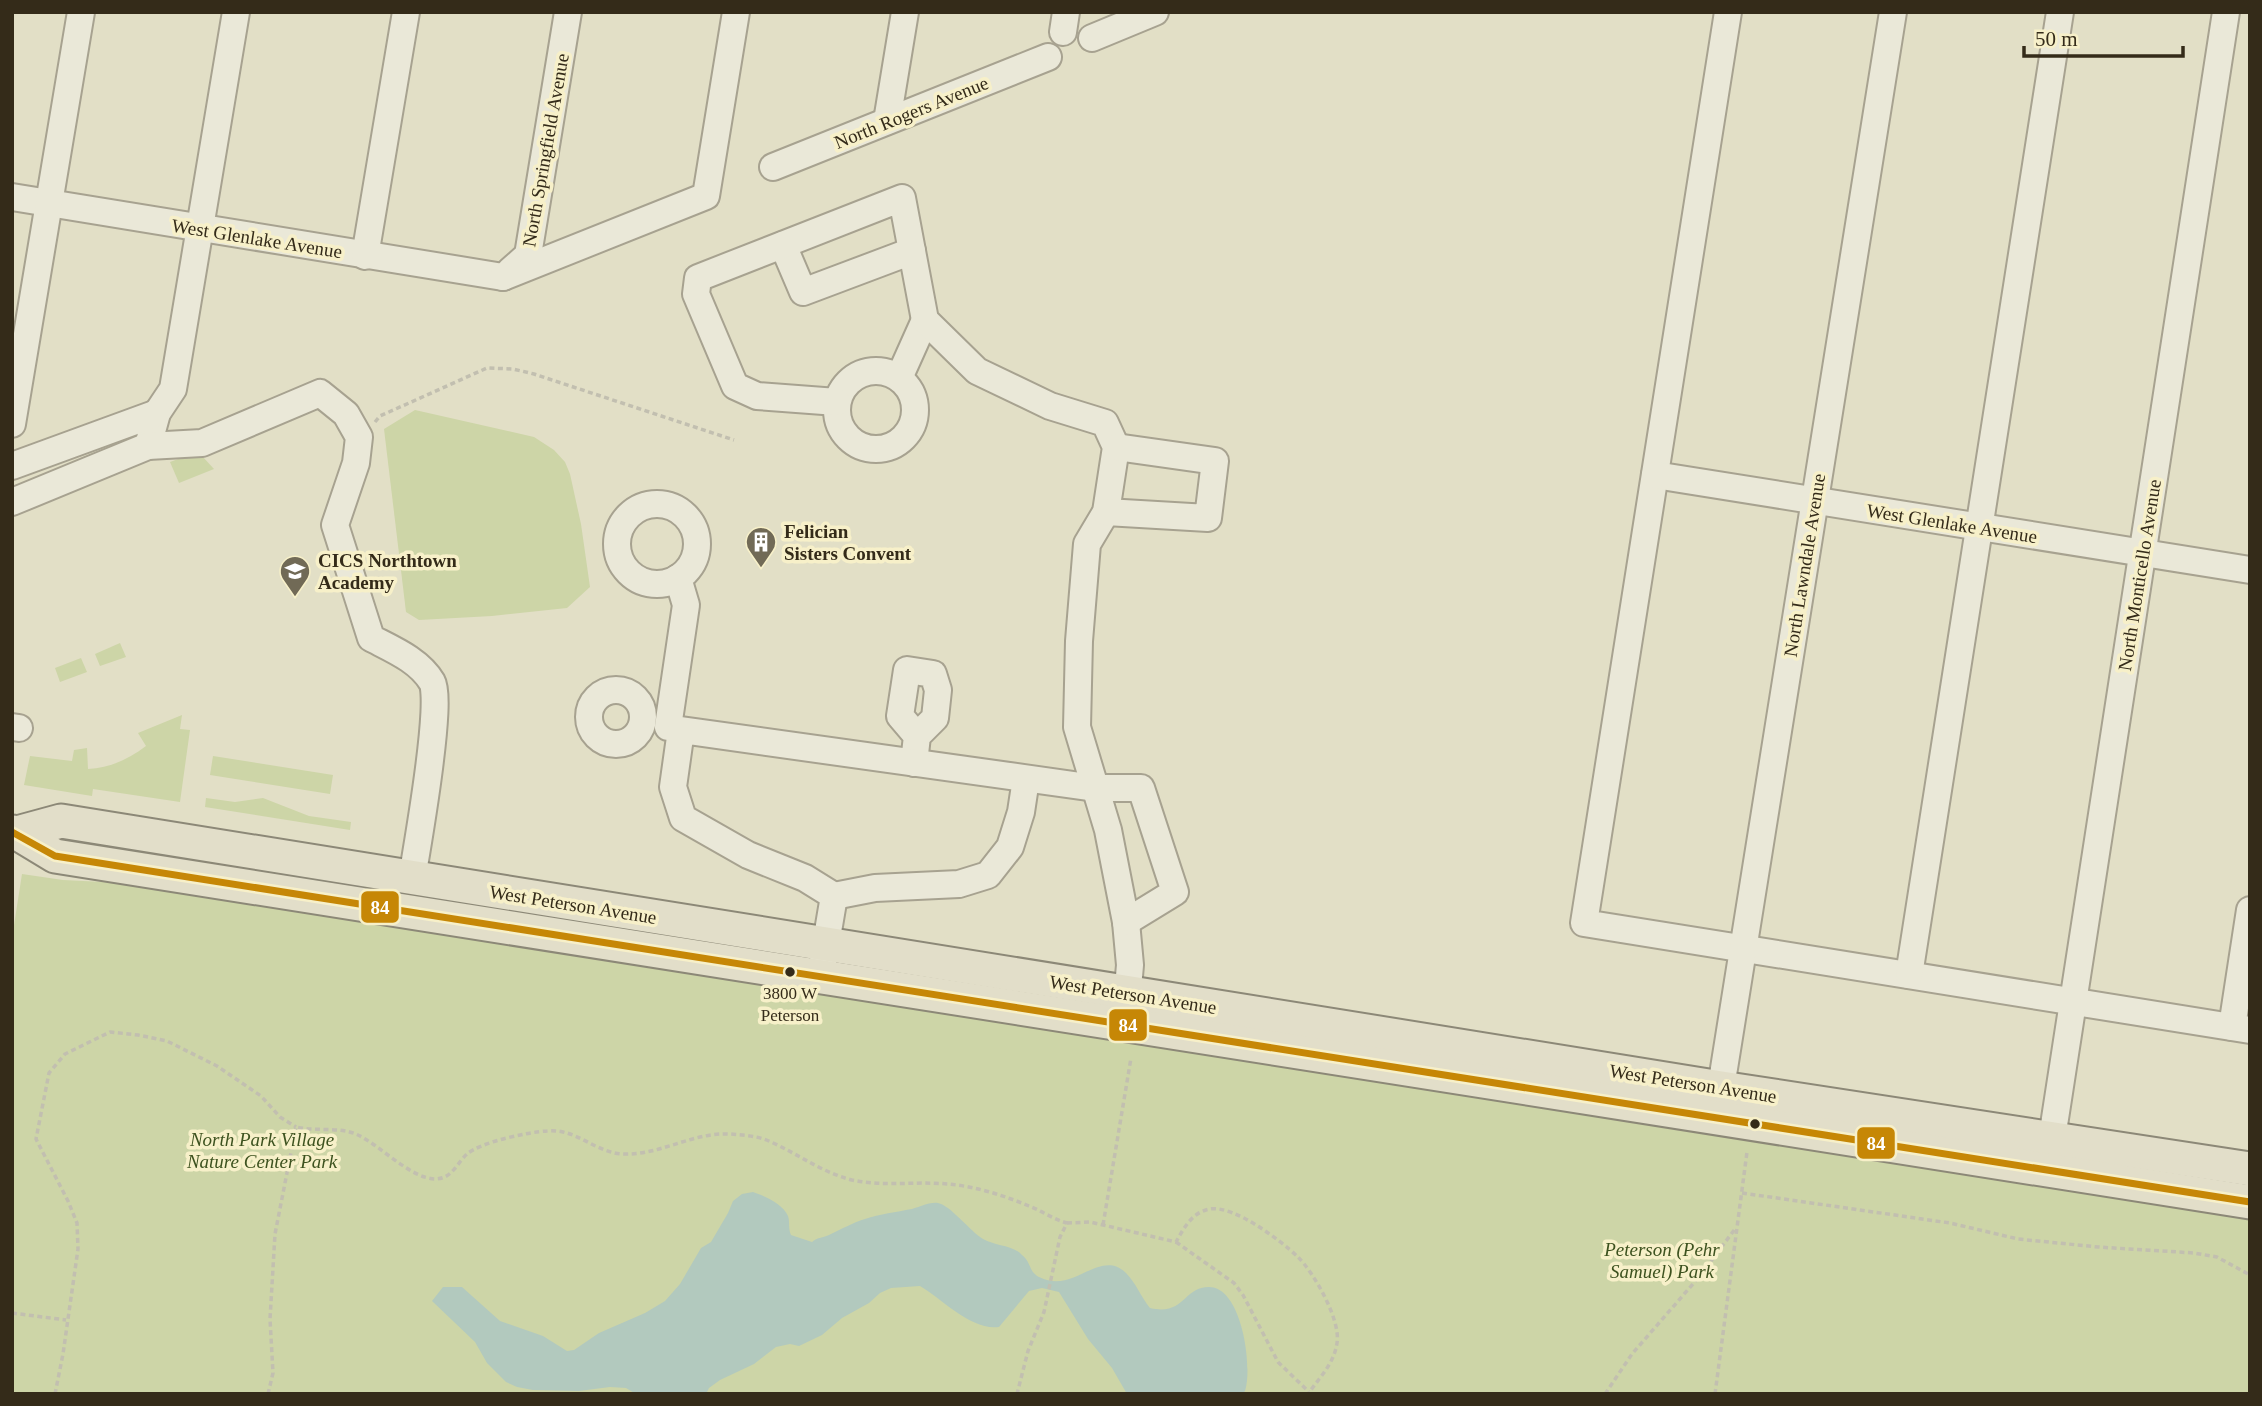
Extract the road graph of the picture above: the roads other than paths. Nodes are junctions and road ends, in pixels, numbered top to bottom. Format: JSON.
{"nodes":[{"id":1,"x":81,"y":12,"type":"edge"},
{"id":2,"x":236,"y":12,"type":"edge"},
{"id":3,"x":405,"y":12,"type":"edge"},
{"id":4,"x":568,"y":12,"type":"edge"},
{"id":5,"x":736,"y":12,"type":"edge"},
{"id":6,"x":905,"y":12,"type":"edge"},
{"id":7,"x":1156,"y":12,"type":"edge"},
{"id":8,"x":1728,"y":12,"type":"edge"},
{"id":9,"x":1893,"y":12,"type":"edge"},
{"id":10,"x":2060,"y":12,"type":"edge"},
{"id":11,"x":2226,"y":12,"type":"edge"},
{"id":12,"x":1092,"y":38,"type":"dead end"},
{"id":13,"x":1048,"y":57,"type":"dead end"},
{"id":14,"x":887,"y":121,"type":"junction"},
{"id":15,"x":773,"y":167,"type":"dead end"},
{"id":16,"x":12,"y":197,"type":"edge"},
{"id":17,"x":48,"y":203,"type":"junction"},
{"id":18,"x":199,"y":228,"type":"junction"},
{"id":19,"x":783,"y":245,"type":"junction"},
{"id":20,"x":912,"y":251,"type":"junction"},
{"id":21,"x":365,"y":256,"type":"junction"},
{"id":22,"x":503,"y":277,"type":"junction"},
{"id":23,"x":925,"y":320,"type":"junction"},
{"id":24,"x":899,"y":378,"type":"junction"},
{"id":25,"x":837,"y":402,"type":"junction"},
{"id":26,"x":157,"y":413,"type":"junction"},
{"id":27,"x":12,"y":424,"type":"edge"},
{"id":28,"x":148,"y":446,"type":"junction"},
{"id":29,"x":1116,"y":447,"type":"junction"},
{"id":30,"x":12,"y":466,"type":"edge"},
{"id":31,"x":1655,"y":475,"type":"junction"},
{"id":32,"x":1815,"y":500,"type":"junction"},
{"id":33,"x":12,"y":502,"type":"edge"},
{"id":34,"x":1106,"y":512,"type":"junction"},
{"id":35,"x":1979,"y":527,"type":"junction"},
{"id":36,"x":2142,"y":553,"type":"junction"},
{"id":37,"x":2250,"y":570,"type":"edge"},
{"id":38,"x":678,"y":578,"type":"dead end"},
{"id":39,"x":664,"y":727,"type":"junction"},
{"id":40,"x":916,"y":736,"type":"dead end"},
{"id":41,"x":914,"y":763,"type":"junction"},
{"id":42,"x":1026,"y":779,"type":"junction"},
{"id":43,"x":1095,"y":788,"type":"junction"},
{"id":44,"x":15,"y":833,"type":"edge"},
{"id":45,"x":412,"y":878,"type":"junction"},
{"id":46,"x":834,"y":896,"type":"junction"},
{"id":47,"x":2250,"y":910,"type":"edge"},
{"id":48,"x":1126,"y":922,"type":"junction"},
{"id":49,"x":1743,"y":948,"type":"junction"},
{"id":50,"x":824,"y":961,"type":"junction"},
{"id":51,"x":1909,"y":975,"type":"junction"},
{"id":52,"x":2073,"y":1001,"type":"junction"},
{"id":53,"x":1126,"y":1009,"type":"junction"},
{"id":54,"x":2241,"y":1029,"type":"edge"},
{"id":55,"x":1718,"y":1103,"type":"junction"},
{"id":56,"x":2052,"y":1138,"type":"junction"},
{"id":57,"x":2250,"y":1169,"type":"edge"},
{"id":58,"x":2250,"y":1202,"type":"edge"}],
"edges":[{"from":1,"to":17,"type":"street"},
{"from":2,"to":18,"type":"street"},
{"from":3,"to":21,"type":"street"},
{"from":4,"to":22,"type":"street","name":"North Springfield Avenue"},
{"from":5,"to":22,"type":"street"},
{"from":6,"to":14,"type":"street"},
{"from":7,"to":12,"type":"street"},
{"from":8,"to":31,"type":"street"},
{"from":9,"to":32,"type":"street","name":"North Lawndale Avenue"},
{"from":10,"to":35,"type":"street"},
{"from":11,"to":36,"type":"street","name":"North Monticello Avenue"},
{"from":13,"to":14,"type":"street","name":"North Rogers Avenue"},
{"from":14,"to":15,"type":"street","name":"North Rogers Avenue"},
{"from":16,"to":17,"type":"street","name":"West Glenlake Avenue"},
{"from":17,"to":18,"type":"street","name":"West Glenlake Avenue"},
{"from":17,"to":27,"type":"street"},
{"from":18,"to":21,"type":"street","name":"West Glenlake Avenue"},
{"from":18,"to":26,"type":"street"},
{"from":19,"to":20,"type":"street"},
{"from":19,"to":20,"type":"street"},
{"from":19,"to":25,"type":"street"},
{"from":20,"to":23,"type":"street"},
{"from":21,"to":22,"type":"street","name":"West Glenlake Avenue"},
{"from":23,"to":24,"type":"street"},
{"from":23,"to":29,"type":"street"},
{"from":24,"to":25,"type":"street"},
{"from":24,"to":25,"type":"street"},
{"from":26,"to":28,"type":"street"},
{"from":26,"to":30,"type":"street"},
{"from":28,"to":33,"type":"street"},
{"from":28,"to":45,"type":"street"},
{"from":29,"to":34,"type":"street"},
{"from":29,"to":34,"type":"street"},
{"from":31,"to":32,"type":"street","name":"West Glenlake Avenue"},
{"from":31,"to":49,"type":"street"},
{"from":32,"to":35,"type":"street","name":"West Glenlake Avenue"},
{"from":32,"to":49,"type":"street","name":"North Lawndale Avenue"},
{"from":34,"to":43,"type":"street"},
{"from":35,"to":36,"type":"street","name":"West Glenlake Avenue"},
{"from":35,"to":51,"type":"street"},
{"from":36,"to":37,"type":"street","name":"West Glenlake Avenue"},
{"from":36,"to":52,"type":"street","name":"North Monticello Avenue"},
{"from":38,"to":39,"type":"street"},
{"from":39,"to":41,"type":"street"},
{"from":39,"to":46,"type":"street"},
{"from":40,"to":41,"type":"street"},
{"from":41,"to":42,"type":"street"},
{"from":42,"to":43,"type":"street"},
{"from":42,"to":46,"type":"street"},
{"from":43,"to":48,"type":"street"},
{"from":43,"to":48,"type":"street"},
{"from":44,"to":45,"type":"main road","name":"West Peterson Avenue"},
{"from":44,"to":50,"type":"main road","name":"West Peterson Avenue"},
{"from":45,"to":50,"type":"main road","name":"West Peterson Avenue"},
{"from":46,"to":50,"type":"street"},
{"from":47,"to":54,"type":"street"},
{"from":48,"to":53,"type":"street"},
{"from":49,"to":51,"type":"street"},
{"from":49,"to":55,"type":"street","name":"North Lawndale Avenue"},
{"from":50,"to":53,"type":"main road","name":"West Peterson Avenue"},
{"from":51,"to":52,"type":"street"},
{"from":52,"to":54,"type":"street"},
{"from":52,"to":56,"type":"street","name":"North Monticello Avenue"},
{"from":53,"to":55,"type":"main road","name":"West Peterson Avenue"},
{"from":55,"to":56,"type":"main road","name":"West Peterson Avenue"},
{"from":55,"to":58,"type":"main road","name":"West Peterson Avenue"},
{"from":56,"to":57,"type":"main road","name":"West Peterson Avenue"}]}
